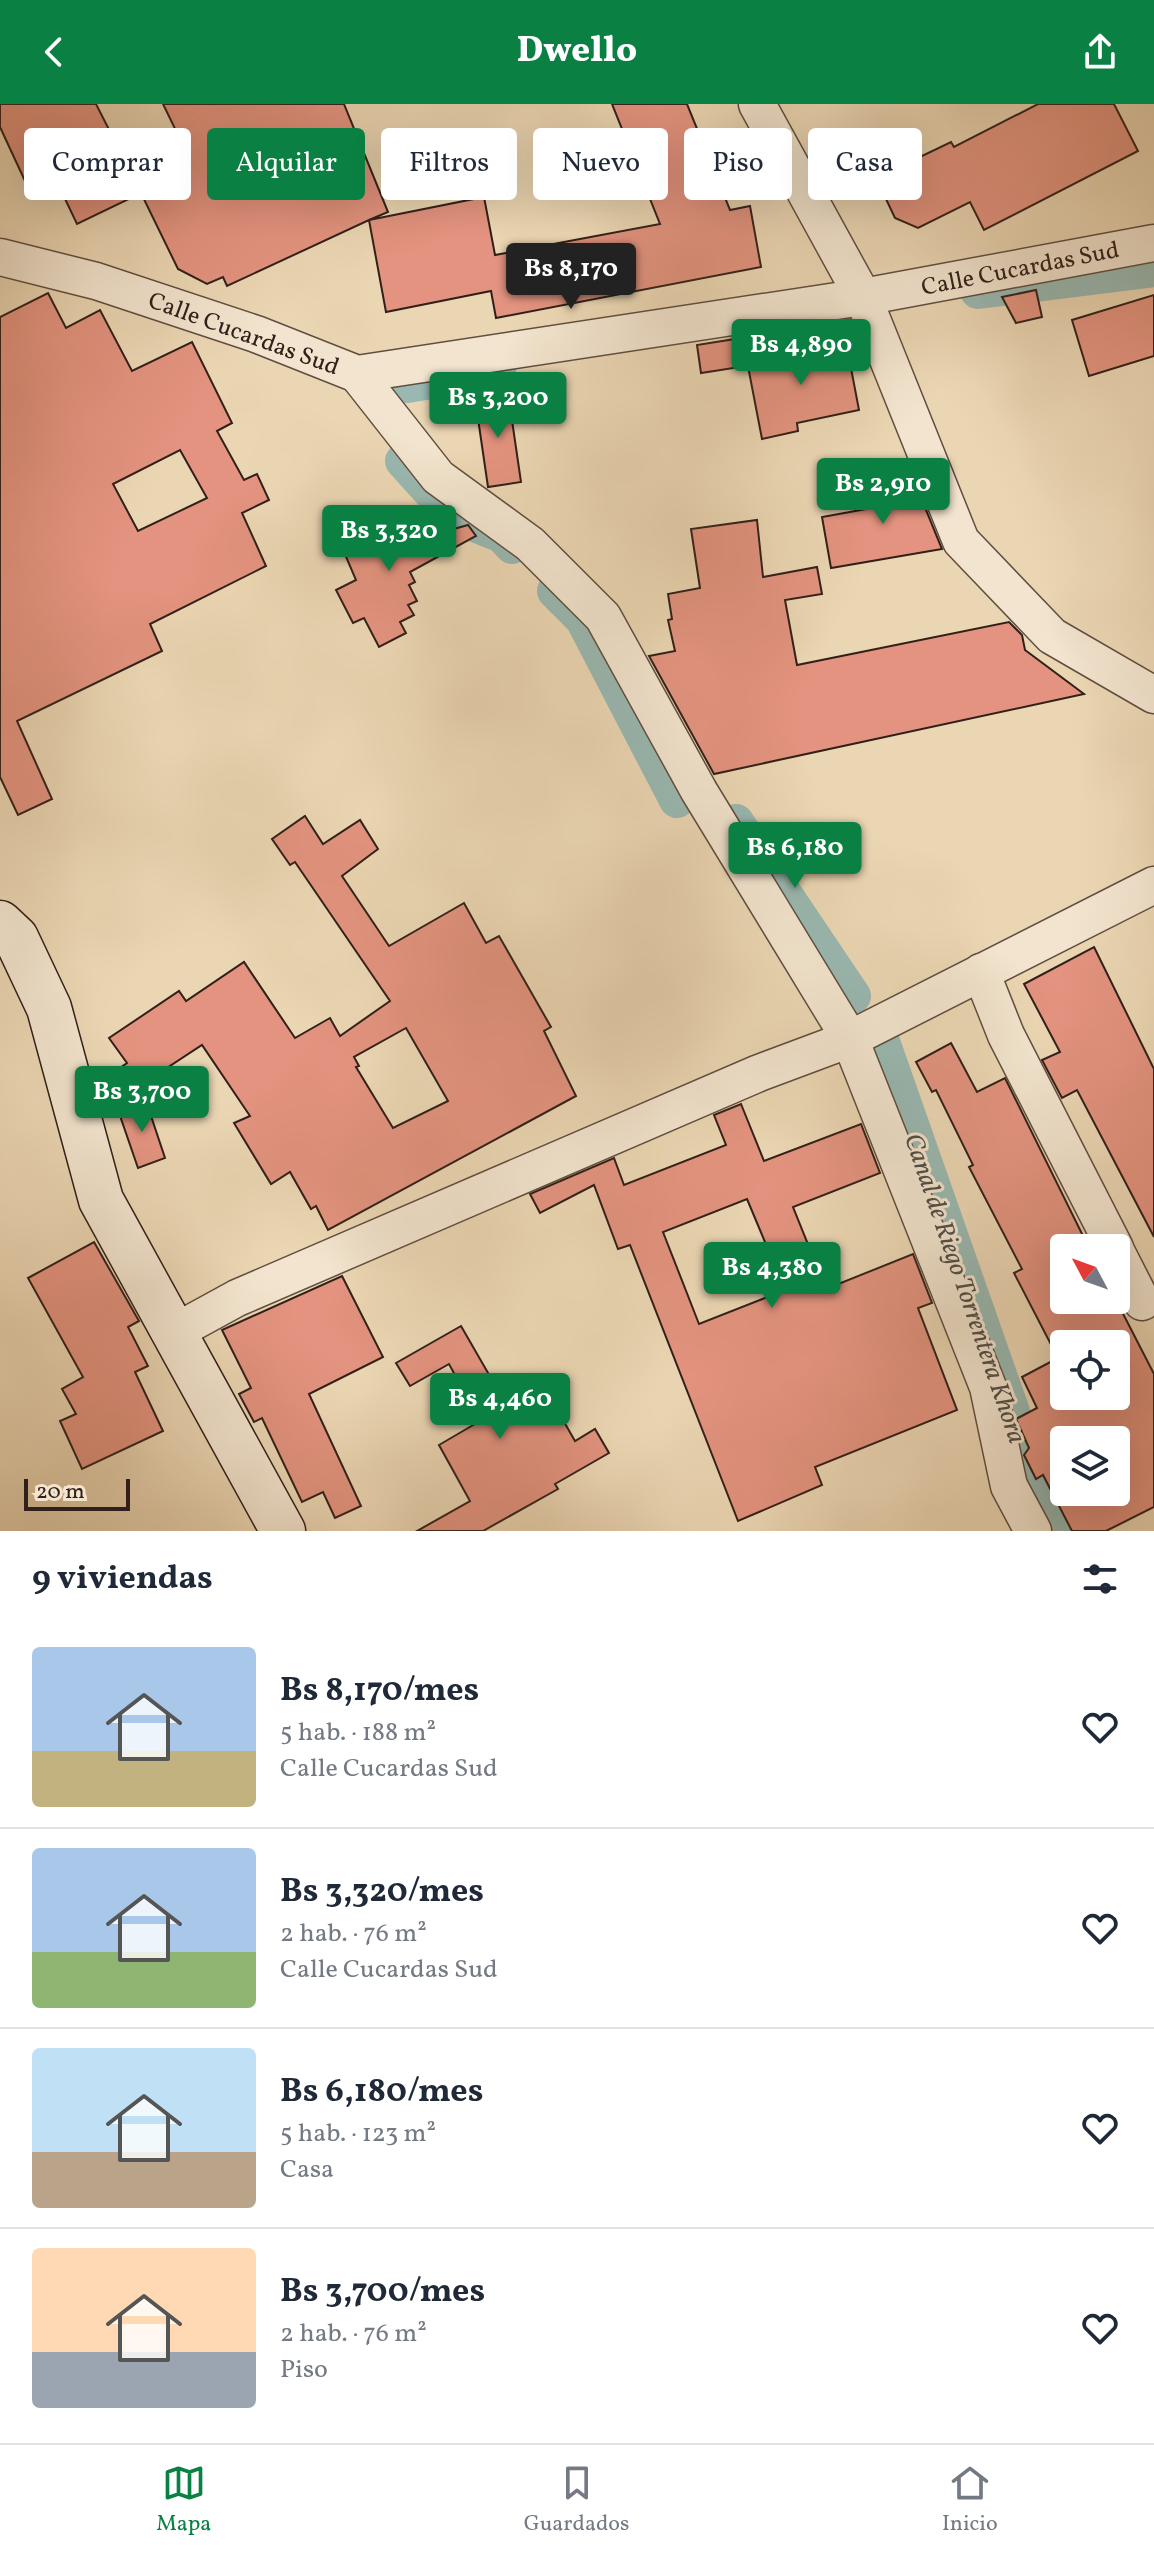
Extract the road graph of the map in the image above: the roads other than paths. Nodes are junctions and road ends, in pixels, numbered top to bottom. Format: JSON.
{"nodes":[{"id":1,"x":757,"y":104,"type":"edge"},
{"id":2,"x":1154,"y":243,"type":"edge"},
{"id":3,"x":0,"y":257,"type":"edge"},
{"id":4,"x":863,"y":297,"type":"junction"},
{"id":5,"x":357,"y":374,"type":"junction"},
{"id":6,"x":1154,"y":695,"type":"edge"},
{"id":7,"x":1154,"y":885,"type":"edge"},
{"id":8,"x":0,"y":923,"type":"edge"},
{"id":9,"x":981,"y":972,"type":"junction"},
{"id":10,"x":850,"y":1039,"type":"junction"},
{"id":11,"x":1107,"y":1234,"type":"edge"},
{"id":12,"x":1130,"y":1278,"type":"edge"},
{"id":13,"x":1142,"y":1302,"type":"dead end"},
{"id":14,"x":173,"y":1333,"type":"junction"},
{"id":15,"x":283,"y":1531,"type":"edge"},
{"id":16,"x":1033,"y":1531,"type":"edge"}],
"edges":[{"from":1,"to":4,"type":"street"},
{"from":2,"to":4,"type":"street","name":"Calle Cucardas Sud"},
{"from":3,"to":5,"type":"street","name":"Calle Cucardas Sud"},
{"from":4,"to":5,"type":"street","name":"Calle Cucardas Sud"},
{"from":4,"to":6,"type":"street"},
{"from":5,"to":10,"type":"street"},
{"from":7,"to":9,"type":"street"},
{"from":8,"to":14,"type":"main road"},
{"from":9,"to":10,"type":"street"},
{"from":9,"to":11,"type":"street"},
{"from":10,"to":14,"type":"street"},
{"from":10,"to":16,"type":"street"},
{"from":12,"to":13,"type":"street"},
{"from":14,"to":15,"type":"main road"}]}
